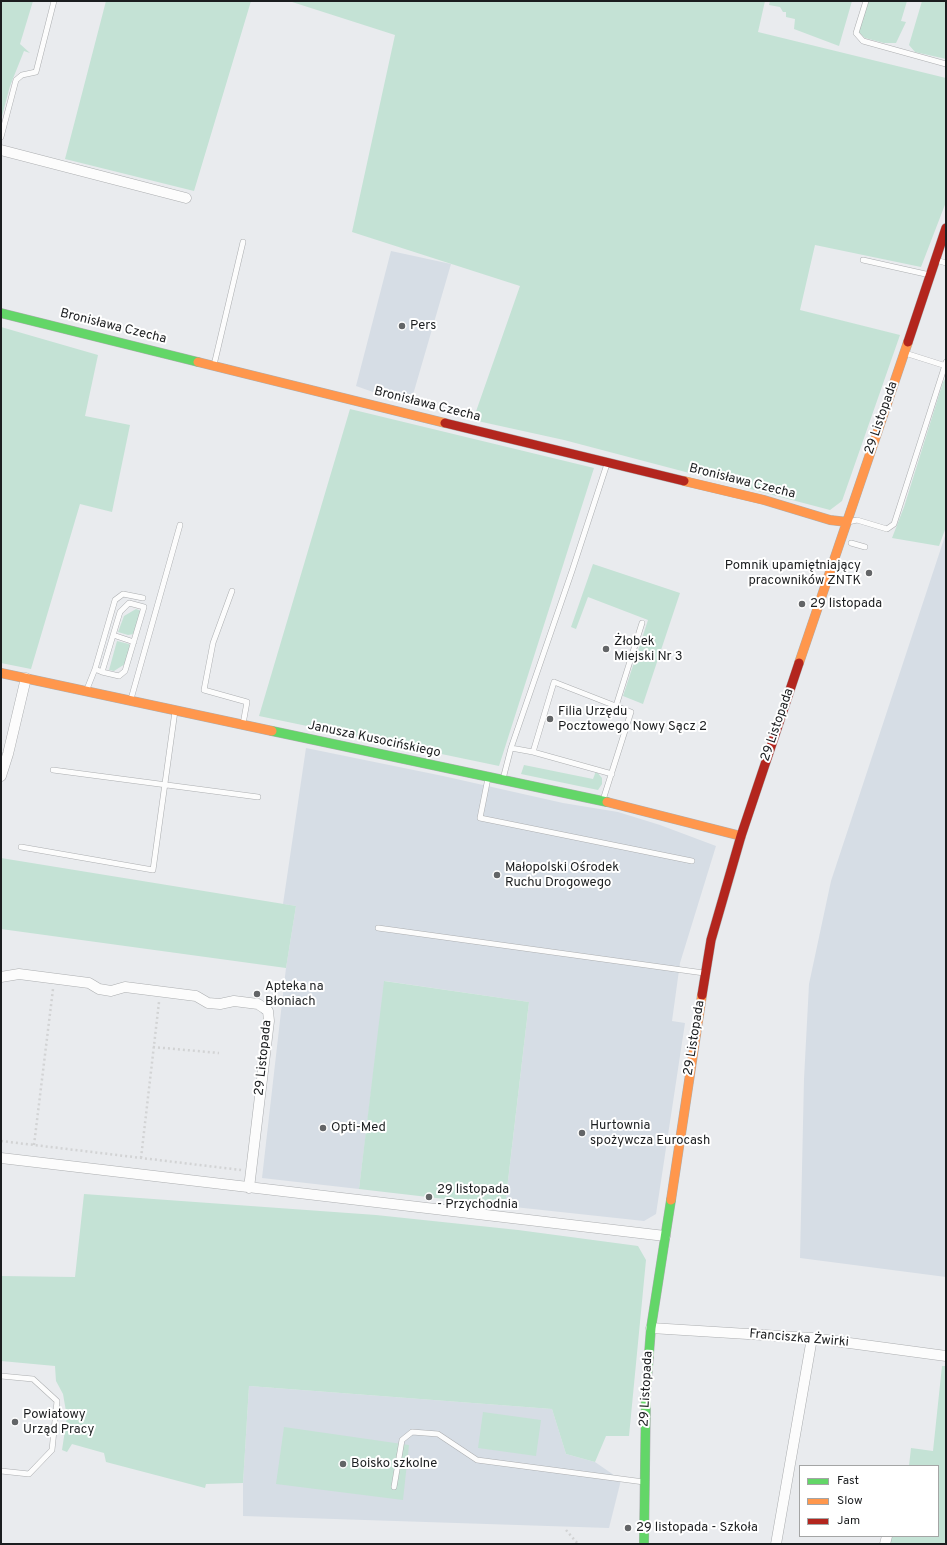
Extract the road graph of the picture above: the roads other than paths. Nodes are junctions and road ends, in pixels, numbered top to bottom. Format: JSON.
{"nodes":[{"id":1,"x":54,"y":1,"type":"edge"},
{"id":2,"x":866,"y":1,"type":"edge"},
{"id":3,"x":946,"y":64,"type":"edge"},
{"id":4,"x":1,"y":137,"type":"edge"},
{"id":5,"x":1,"y":150,"type":"edge"},
{"id":6,"x":186,"y":198,"type":"dead end"},
{"id":7,"x":946,"y":228,"type":"edge"},
{"id":8,"x":243,"y":242,"type":"dead end"},
{"id":9,"x":863,"y":260,"type":"dead end"},
{"id":10,"x":936,"y":260,"type":"junction"},
{"id":11,"x":946,"y":263,"type":"edge"},
{"id":12,"x":931,"y":275,"type":"junction"},
{"id":13,"x":1,"y":313,"type":"edge"},
{"id":14,"x":904,"y":353,"type":"junction"},
{"id":15,"x":946,"y":364,"type":"edge"},
{"id":16,"x":214,"y":366,"type":"junction"},
{"id":17,"x":607,"y":463,"type":"junction"},
{"id":18,"x":847,"y":522,"type":"junction"},
{"id":19,"x":180,"y":525,"type":"dead end"},
{"id":20,"x":851,"y":543,"type":"dead end"},
{"id":21,"x":865,"y":547,"type":"dead end"},
{"id":22,"x":232,"y":591,"type":"dead end"},
{"id":23,"x":143,"y":598,"type":"dead end"},
{"id":24,"x":642,"y":624,"type":"dead end"},
{"id":25,"x":113,"y":635,"type":"junction"},
{"id":26,"x":134,"y":642,"type":"junction"},
{"id":27,"x":95,"y":669,"type":"junction"},
{"id":28,"x":102,"y":672,"type":"junction"},
{"id":29,"x":1,"y":674,"type":"edge"},
{"id":30,"x":26,"y":678,"type":"junction"},
{"id":31,"x":86,"y":690,"type":"junction"},
{"id":32,"x":130,"y":700,"type":"junction"},
{"id":33,"x":616,"y":706,"type":"junction"},
{"id":34,"x":175,"y":710,"type":"junction"},
{"id":35,"x":243,"y":725,"type":"junction"},
{"id":36,"x":511,"y":748,"type":"junction"},
{"id":37,"x":533,"y":752,"type":"junction"},
{"id":38,"x":53,"y":770,"type":"dead end"},
{"id":39,"x":612,"y":774,"type":"junction"},
{"id":40,"x":1,"y":776,"type":"edge"},
{"id":41,"x":488,"y":777,"type":"junction"},
{"id":42,"x":503,"y":780,"type":"junction"},
{"id":43,"x":165,"y":784,"type":"junction"},
{"id":44,"x":258,"y":797,"type":"dead end"},
{"id":45,"x":603,"y":801,"type":"junction"},
{"id":46,"x":741,"y":836,"type":"junction"},
{"id":47,"x":21,"y":847,"type":"dead end"},
{"id":48,"x":692,"y":861,"type":"dead end"},
{"id":49,"x":378,"y":928,"type":"dead end"},
{"id":50,"x":705,"y":973,"type":"junction"},
{"id":51,"x":1,"y":977,"type":"edge"},
{"id":52,"x":1,"y":1158,"type":"edge"},
{"id":53,"x":249,"y":1188,"type":"junction"},
{"id":54,"x":665,"y":1236,"type":"junction"},
{"id":55,"x":651,"y":1328,"type":"junction"},
{"id":56,"x":812,"y":1338,"type":"junction"},
{"id":57,"x":946,"y":1356,"type":"edge"},
{"id":58,"x":1,"y":1376,"type":"edge"},
{"id":59,"x":1,"y":1471,"type":"edge"},
{"id":60,"x":645,"y":1482,"type":"junction"},
{"id":61,"x":394,"y":1487,"type":"dead end"},
{"id":62,"x":644,"y":1544,"type":"edge"},
{"id":63,"x":776,"y":1544,"type":"edge"}],
"edges":[{"from":1,"to":4,"type":"lane"},
{"from":2,"to":3,"type":"lane"},
{"from":5,"to":6,"type":"street"},
{"from":7,"to":10,"type":"street","name":"29 Listopada"},
{"from":8,"to":16,"type":"lane"},
{"from":9,"to":12,"type":"lane"},
{"from":10,"to":11,"type":"lane"},
{"from":10,"to":12,"type":"street","name":"29 Listopada"},
{"from":12,"to":14,"type":"street","name":"29 Listopada"},
{"from":13,"to":16,"type":"street","name":"Bronisława Czecha"},
{"from":14,"to":15,"type":"lane"},
{"from":14,"to":18,"type":"street","name":"29 Listopada"},
{"from":15,"to":18,"type":"lane"},
{"from":16,"to":17,"type":"street","name":"Bronisława Czecha"},
{"from":17,"to":18,"type":"street","name":"Bronisława Czecha"},
{"from":17,"to":36,"type":"lane"},
{"from":18,"to":46,"type":"street","name":"29 Listopada"},
{"from":19,"to":32,"type":"lane"},
{"from":20,"to":21,"type":"lane"},
{"from":22,"to":35,"type":"lane"},
{"from":23,"to":27,"type":"lane"},
{"from":24,"to":33,"type":"lane"},
{"from":25,"to":26,"type":"lane"},
{"from":25,"to":26,"type":"lane"},
{"from":25,"to":28,"type":"lane"},
{"from":26,"to":28,"type":"lane"},
{"from":27,"to":28,"type":"lane"},
{"from":27,"to":31,"type":"lane"},
{"from":29,"to":30,"type":"street","name":"Janusza Kusocińskiego"},
{"from":30,"to":31,"type":"street","name":"Janusza Kusocińskiego"},
{"from":30,"to":40,"type":"street"},
{"from":31,"to":32,"type":"street","name":"Janusza Kusocińskiego"},
{"from":32,"to":34,"type":"street","name":"Janusza Kusocińskiego"},
{"from":33,"to":37,"type":"lane"},
{"from":33,"to":39,"type":"lane"},
{"from":34,"to":35,"type":"street","name":"Janusza Kusocińskiego"},
{"from":34,"to":43,"type":"lane"},
{"from":35,"to":41,"type":"street","name":"Janusza Kusocińskiego"},
{"from":36,"to":37,"type":"lane"},
{"from":36,"to":42,"type":"lane"},
{"from":37,"to":39,"type":"lane"},
{"from":38,"to":43,"type":"lane"},
{"from":39,"to":45,"type":"lane"},
{"from":41,"to":42,"type":"street","name":"Janusza Kusocińskiego"},
{"from":41,"to":48,"type":"lane"},
{"from":42,"to":45,"type":"street","name":"Janusza Kusocińskiego"},
{"from":43,"to":44,"type":"lane"},
{"from":43,"to":47,"type":"lane"},
{"from":45,"to":46,"type":"street","name":"Janusza Kusocińskiego"},
{"from":46,"to":50,"type":"street","name":"29 Listopada"},
{"from":49,"to":50,"type":"lane"},
{"from":50,"to":54,"type":"street","name":"29 Listopada"},
{"from":51,"to":53,"type":"street","name":"29 Listopada"},
{"from":52,"to":53,"type":"street"},
{"from":53,"to":54,"type":"street"},
{"from":54,"to":55,"type":"street","name":"29 Listopada"},
{"from":55,"to":56,"type":"street","name":"Franciszka Żwirki"},
{"from":55,"to":60,"type":"street","name":"29 Listopada"},
{"from":56,"to":57,"type":"street","name":"Franciszka Żwirki"},
{"from":56,"to":63,"type":"street"},
{"from":58,"to":59,"type":"lane"},
{"from":60,"to":61,"type":"lane"},
{"from":60,"to":62,"type":"street","name":"29 Listopada"}]}
